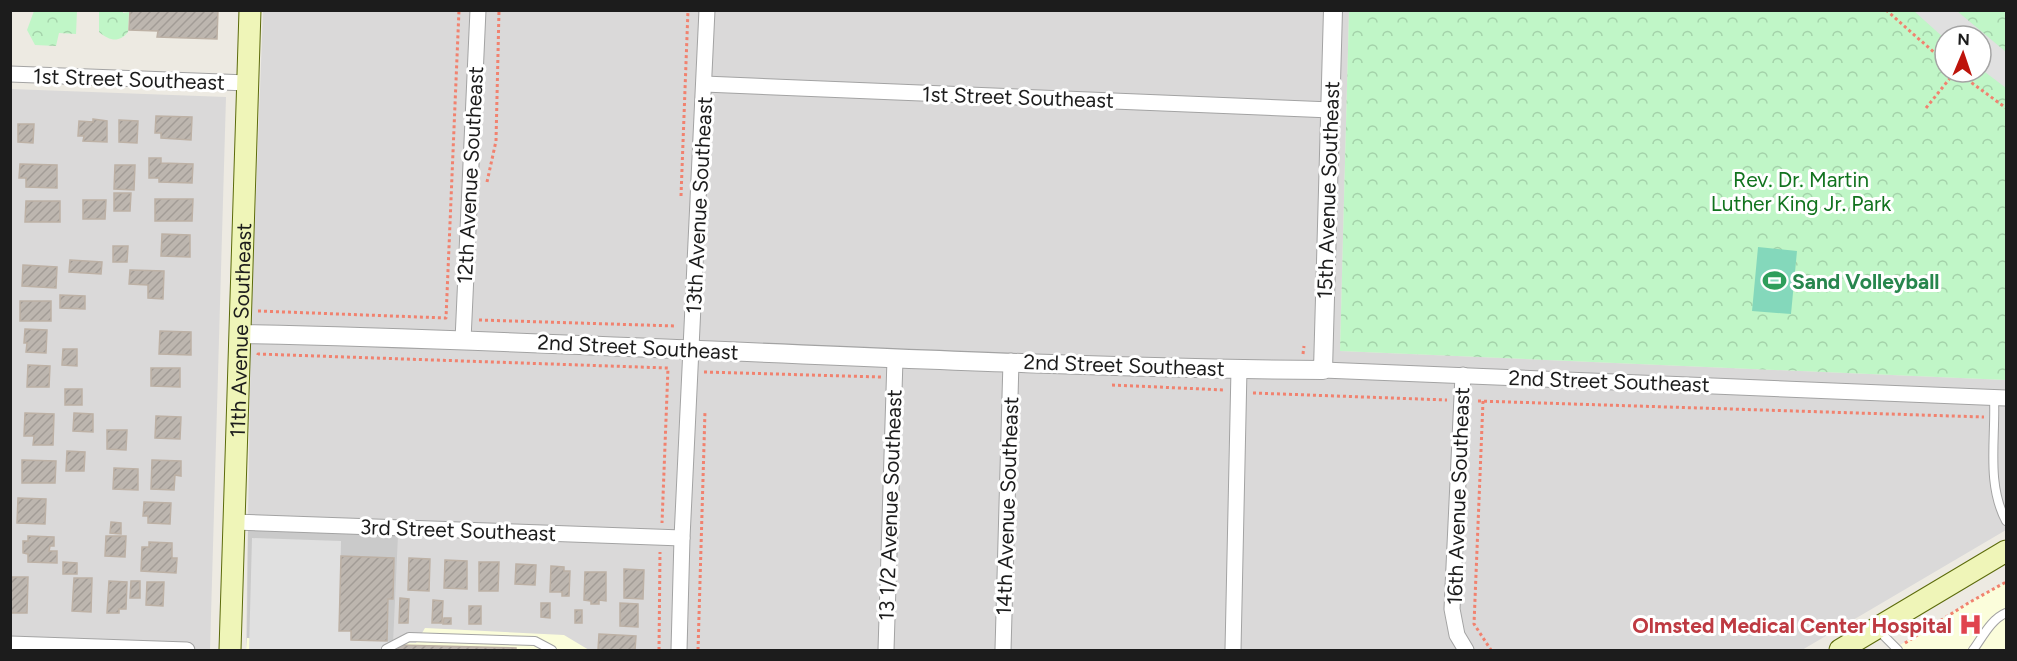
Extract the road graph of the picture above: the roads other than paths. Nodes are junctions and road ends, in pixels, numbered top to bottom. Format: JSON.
{"nodes":[{"id":1,"x":250,"y":10,"type":"edge"},
{"id":2,"x":478,"y":10,"type":"edge"},
{"id":3,"x":707,"y":10,"type":"edge"},
{"id":4,"x":1333,"y":10,"type":"edge"},
{"id":5,"x":10,"y":74,"type":"edge"},
{"id":6,"x":248,"y":83,"type":"junction"},
{"id":7,"x":704,"y":84,"type":"junction"},
{"id":8,"x":1331,"y":110,"type":"junction"},
{"id":9,"x":241,"y":334,"type":"junction"},
{"id":10,"x":463,"y":340,"type":"junction"},
{"id":11,"x":692,"y":350,"type":"junction"},
{"id":12,"x":895,"y":359,"type":"junction"},
{"id":13,"x":1011,"y":362,"type":"junction"},
{"id":14,"x":1239,"y":369,"type":"junction"},
{"id":15,"x":1323,"y":370,"type":"junction"},
{"id":16,"x":1463,"y":375,"type":"junction"},
{"id":17,"x":2000,"y":398,"type":"edge"},
{"id":18,"x":2007,"y":521,"type":"edge"},
{"id":19,"x":234,"y":522,"type":"junction"},
{"id":20,"x":682,"y":538,"type":"junction"},
{"id":21,"x":2007,"y":551,"type":"edge"},
{"id":22,"x":2007,"y":613,"type":"edge"},
{"id":23,"x":1877,"y":629,"type":"junction"},
{"id":24,"x":10,"y":644,"type":"edge"},
{"id":25,"x":386,"y":649,"type":"edge"},
{"id":26,"x":1897,"y":650,"type":"edge"},
{"id":27,"x":187,"y":651,"type":"edge"},
{"id":28,"x":230,"y":651,"type":"edge"},
{"id":29,"x":552,"y":651,"type":"edge"},
{"id":30,"x":679,"y":651,"type":"edge"},
{"id":31,"x":886,"y":651,"type":"edge"},
{"id":32,"x":1003,"y":651,"type":"edge"},
{"id":33,"x":1233,"y":651,"type":"edge"},
{"id":34,"x":1466,"y":651,"type":"edge"},
{"id":35,"x":1840,"y":651,"type":"edge"},
{"id":36,"x":1973,"y":651,"type":"edge"}],
"edges":[{"from":1,"to":6,"type":"main road","name":"11th Avenue Southeast"},
{"from":2,"to":10,"type":"street","name":"12th Avenue Southeast"},
{"from":3,"to":7,"type":"street","name":"13th Avenue Southeast"},
{"from":4,"to":8,"type":"street","name":"15th Avenue Southeast"},
{"from":5,"to":6,"type":"street","name":"1st Street Southeast"},
{"from":6,"to":9,"type":"main road","name":"11th Avenue Southeast"},
{"from":7,"to":8,"type":"street","name":"1st Street Southeast"},
{"from":7,"to":11,"type":"street","name":"13th Avenue Southeast"},
{"from":8,"to":15,"type":"street","name":"15th Avenue Southeast"},
{"from":9,"to":10,"type":"street","name":"2nd Street Southeast"},
{"from":9,"to":19,"type":"main road","name":"11th Avenue Southeast"},
{"from":10,"to":11,"type":"street","name":"2nd Street Southeast"},
{"from":11,"to":12,"type":"street","name":"2nd Street Southeast"},
{"from":11,"to":20,"type":"street","name":"13th Avenue Southeast"},
{"from":12,"to":13,"type":"street","name":"2nd Street Southeast"},
{"from":12,"to":31,"type":"street","name":"13 1/2 Avenue Southeast"},
{"from":13,"to":14,"type":"street","name":"2nd Street Southeast"},
{"from":13,"to":32,"type":"street","name":"14th Avenue Southeast"},
{"from":14,"to":15,"type":"street","name":"2nd Street Southeast"},
{"from":14,"to":33,"type":"street"},
{"from":15,"to":16,"type":"street","name":"2nd Street Southeast"},
{"from":16,"to":17,"type":"street","name":"2nd Street Southeast"},
{"from":16,"to":34,"type":"street","name":"16th Avenue Southeast"},
{"from":17,"to":18,"type":"lane"},
{"from":19,"to":20,"type":"street","name":"3rd Street Southeast"},
{"from":19,"to":28,"type":"main road","name":"11th Avenue Southeast"},
{"from":20,"to":30,"type":"street","name":"13th Avenue Southeast"},
{"from":21,"to":23,"type":"main road"},
{"from":22,"to":36,"type":"lane"},
{"from":23,"to":26,"type":"lane"},
{"from":23,"to":35,"type":"main road"},
{"from":24,"to":27,"type":"street"},
{"from":25,"to":29,"type":"lane"}]}
